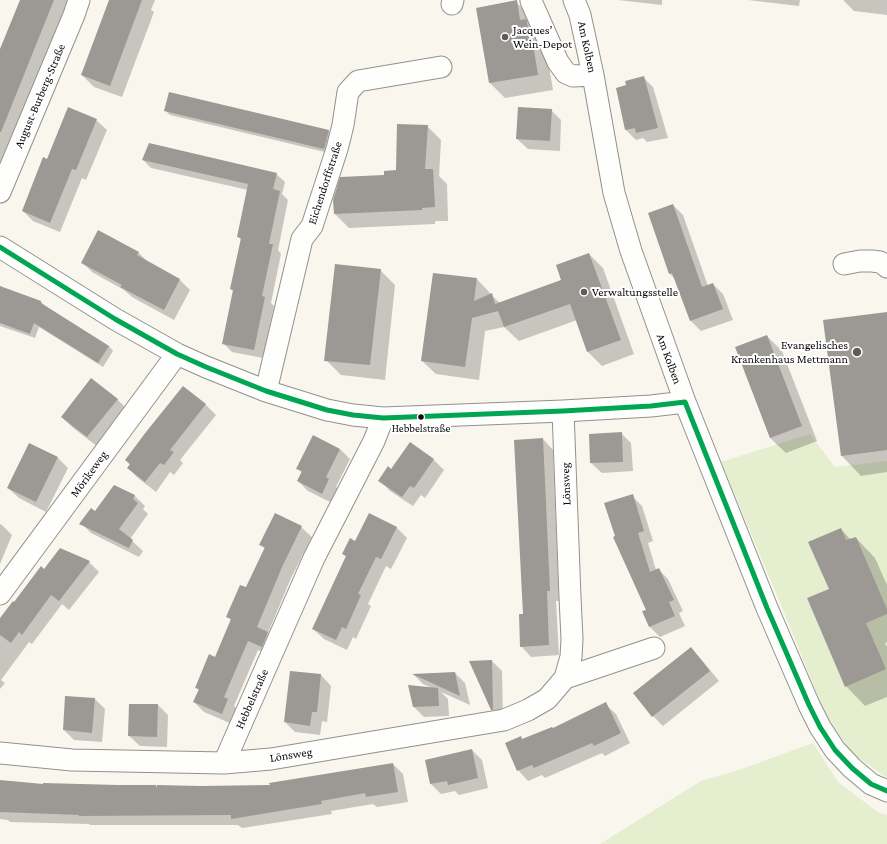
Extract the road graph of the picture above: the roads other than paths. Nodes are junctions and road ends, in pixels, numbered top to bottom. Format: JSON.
{"nodes":[{"id":1,"x":79,"y":0,"type":"edge"},
{"id":2,"x":574,"y":0,"type":"edge"},
{"id":3,"x":531,"y":1,"type":"edge"},
{"id":4,"x":441,"y":67,"type":"dead end"},
{"id":5,"x":593,"y":75,"type":"junction"},
{"id":6,"x":0,"y":192,"type":"edge"},
{"id":7,"x":0,"y":247,"type":"edge"},
{"id":8,"x":844,"y":264,"type":"dead end"},
{"id":9,"x":887,"y":267,"type":"edge"},
{"id":10,"x":177,"y":354,"type":"junction"},
{"id":11,"x":266,"y":392,"type":"junction"},
{"id":12,"x":685,"y":402,"type":"junction"},
{"id":13,"x":563,"y":411,"type":"junction"},
{"id":14,"x":383,"y":418,"type":"junction"},
{"id":15,"x":0,"y":594,"type":"edge"},
{"id":16,"x":654,"y":648,"type":"dead end"},
{"id":17,"x":565,"y":678,"type":"junction"},
{"id":18,"x":0,"y":754,"type":"edge"},
{"id":19,"x":224,"y":763,"type":"junction"},
{"id":20,"x":887,"y":791,"type":"edge"}],
"edges":[{"from":1,"to":6,"type":"street","name":"August-Burberg-Straße"},
{"from":2,"to":5,"type":"street","name":"Am Kolben"},
{"from":3,"to":5,"type":"street"},
{"from":4,"to":11,"type":"street","name":"Eichendorffstraße"},
{"from":5,"to":12,"type":"street","name":"Am Kolben"},
{"from":7,"to":10,"type":"street"},
{"from":8,"to":9,"type":"street"},
{"from":10,"to":11,"type":"street"},
{"from":10,"to":15,"type":"street","name":"Mörikeweg"},
{"from":11,"to":14,"type":"street"},
{"from":12,"to":13,"type":"street"},
{"from":12,"to":20,"type":"street","name":"Am Kolben"},
{"from":13,"to":14,"type":"street"},
{"from":13,"to":17,"type":"street","name":"Lönsweg"},
{"from":14,"to":19,"type":"street","name":"Hebbelstraße"},
{"from":16,"to":17,"type":"street"},
{"from":17,"to":19,"type":"street","name":"Lönsweg"},
{"from":18,"to":19,"type":"street","name":"Lönsweg"}]}
